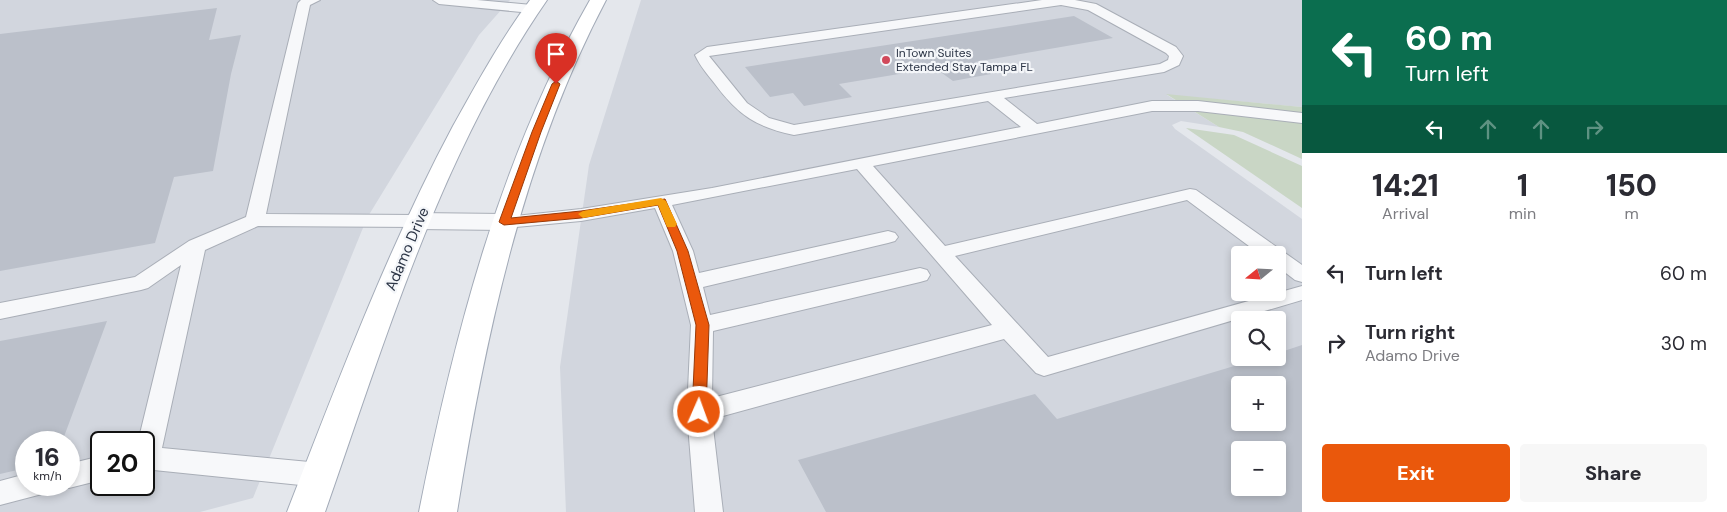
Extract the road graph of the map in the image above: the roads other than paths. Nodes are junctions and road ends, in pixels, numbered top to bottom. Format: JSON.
{"nodes":[{"id":1,"x":314,"y":0,"type":"edge"},
{"id":2,"x":439,"y":0,"type":"edge"},
{"id":3,"x":598,"y":0,"type":"edge"},
{"id":4,"x":535,"y":5,"type":"edge"},
{"id":5,"x":991,"y":96,"type":"junction"},
{"id":6,"x":1302,"y":118,"type":"edge"},
{"id":7,"x":1034,"y":129,"type":"junction"},
{"id":8,"x":862,"y":164,"type":"junction"},
{"id":9,"x":661,"y":201,"type":"junction"},
{"id":10,"x":255,"y":220,"type":"junction"},
{"id":11,"x":418,"y":221,"type":"junction"},
{"id":12,"x":504,"y":222,"type":"junction"},
{"id":13,"x":888,"y":237,"type":"dead end"},
{"id":14,"x":196,"y":246,"type":"junction"},
{"id":15,"x":1262,"y":246,"type":"edge"},
{"id":16,"x":942,"y":253,"type":"junction"},
{"id":17,"x":1286,"y":263,"type":"edge"},
{"id":18,"x":920,"y":275,"type":"dead end"},
{"id":19,"x":1302,"y":275,"type":"edge"},
{"id":20,"x":691,"y":282,"type":"junction"},
{"id":21,"x":1302,"y":293,"type":"edge"},
{"id":22,"x":0,"y":311,"type":"edge"},
{"id":23,"x":702,"y":325,"type":"junction"},
{"id":24,"x":1008,"y":329,"type":"junction"},
{"id":25,"x":699,"y":412,"type":"junction"},
{"id":26,"x":152,"y":431,"type":"edge"},
{"id":27,"x":155,"y":458,"type":"edge"},
{"id":28,"x":320,"y":476,"type":"junction"},
{"id":29,"x":15,"y":489,"type":"edge"},
{"id":30,"x":0,"y":493,"type":"edge"},
{"id":31,"x":306,"y":512,"type":"edge"},
{"id":32,"x":438,"y":512,"type":"edge"},
{"id":33,"x":709,"y":512,"type":"edge"}],
"edges":[{"from":1,"to":10,"type":"lane"},
{"from":2,"to":4,"type":"lane"},
{"from":3,"to":12,"type":"main road"},
{"from":4,"to":11,"type":"main road","name":"Adamo Drive"},
{"from":5,"to":5,"type":"lane"},
{"from":5,"to":7,"type":"lane"},
{"from":6,"to":7,"type":"lane"},
{"from":7,"to":8,"type":"lane"},
{"from":8,"to":9,"type":"lane"},
{"from":8,"to":16,"type":"lane"},
{"from":9,"to":12,"type":"lane"},
{"from":9,"to":20,"type":"lane"},
{"from":10,"to":11,"type":"lane"},
{"from":10,"to":14,"type":"lane"},
{"from":11,"to":12,"type":"street"},
{"from":11,"to":28,"type":"main road","name":"Adamo Drive"},
{"from":12,"to":32,"type":"main road"},
{"from":13,"to":20,"type":"lane"},
{"from":14,"to":22,"type":"lane"},
{"from":14,"to":26,"type":"lane"},
{"from":15,"to":16,"type":"lane"},
{"from":16,"to":24,"type":"lane"},
{"from":17,"to":19,"type":"lane"},
{"from":18,"to":23,"type":"lane"},
{"from":20,"to":23,"type":"lane"},
{"from":21,"to":24,"type":"lane"},
{"from":23,"to":25,"type":"lane"},
{"from":24,"to":25,"type":"lane"},
{"from":25,"to":33,"type":"lane"},
{"from":27,"to":28,"type":"lane"},
{"from":28,"to":31,"type":"main road","name":"Adamo Drive"},
{"from":29,"to":30,"type":"lane"}]}
